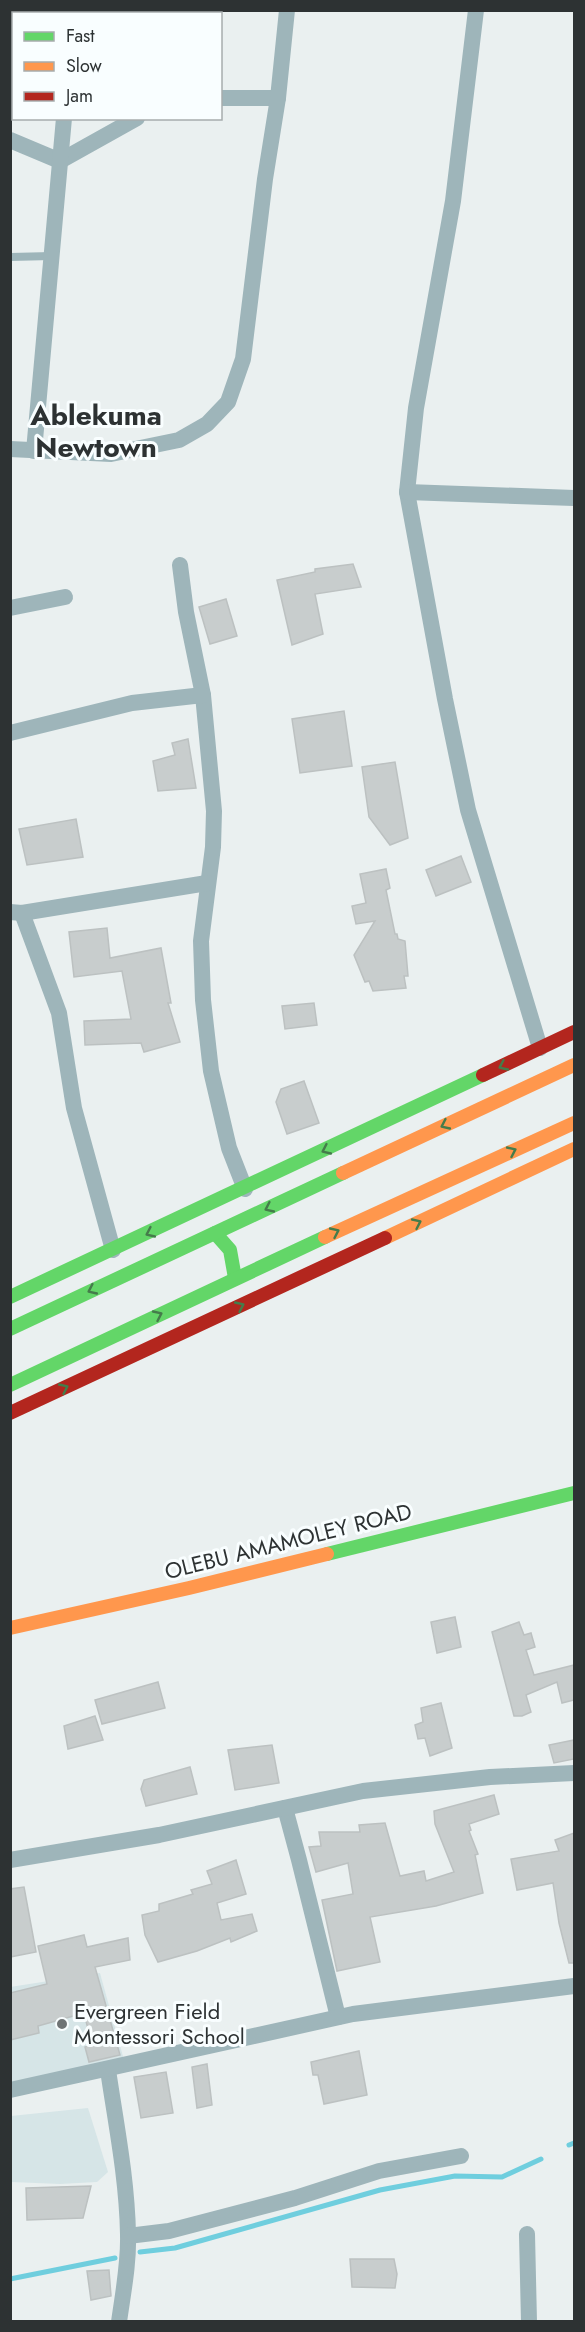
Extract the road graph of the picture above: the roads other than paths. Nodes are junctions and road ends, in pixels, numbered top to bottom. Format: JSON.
{"nodes":[{"id":1,"x":287,"y":10,"type":"edge"},
{"id":2,"x":476,"y":10,"type":"edge"},
{"id":3,"x":222,"y":98,"type":"edge"},
{"id":4,"x":278,"y":98,"type":"junction"},
{"id":5,"x":64,"y":120,"type":"edge"},
{"id":6,"x":132,"y":120,"type":"edge"},
{"id":7,"x":10,"y":140,"type":"edge"},
{"id":8,"x":60,"y":161,"type":"junction"},
{"id":9,"x":53,"y":256,"type":"junction"},
{"id":10,"x":10,"y":257,"type":"edge"},
{"id":11,"x":10,"y":449,"type":"edge"},
{"id":12,"x":34,"y":451,"type":"junction"},
{"id":13,"x":407,"y":492,"type":"junction"},
{"id":14,"x":574,"y":498,"type":"edge"},
{"id":15,"x":180,"y":565,"type":"dead end"},
{"id":16,"x":65,"y":597,"type":"dead end"},
{"id":17,"x":10,"y":608,"type":"edge"},
{"id":18,"x":203,"y":694,"type":"junction"},
{"id":19,"x":10,"y":733,"type":"edge"},
{"id":20,"x":207,"y":883,"type":"junction"},
{"id":21,"x":16,"y":913,"type":"edge"},
{"id":22,"x":574,"y":1032,"type":"edge"},
{"id":23,"x":540,"y":1048,"type":"junction"},
{"id":24,"x":574,"y":1065,"type":"edge"},
{"id":25,"x":574,"y":1123,"type":"edge"},
{"id":26,"x":574,"y":1149,"type":"edge"},
{"id":27,"x":245,"y":1189,"type":"junction"},
{"id":28,"x":216,"y":1233,"type":"junction"},
{"id":29,"x":113,"y":1250,"type":"junction"},
{"id":30,"x":235,"y":1278,"type":"junction"},
{"id":31,"x":10,"y":1297,"type":"edge"},
{"id":32,"x":10,"y":1329,"type":"edge"},
{"id":33,"x":10,"y":1385,"type":"edge"},
{"id":34,"x":10,"y":1413,"type":"edge"},
{"id":35,"x":574,"y":1493,"type":"edge"},
{"id":36,"x":10,"y":1628,"type":"edge"},
{"id":37,"x":574,"y":1773,"type":"edge"},
{"id":38,"x":285,"y":1808,"type":"junction"},
{"id":39,"x":10,"y":1860,"type":"edge"},
{"id":40,"x":574,"y":1986,"type":"edge"},
{"id":41,"x":338,"y":2018,"type":"junction"},
{"id":42,"x":108,"y":2070,"type":"junction"},
{"id":43,"x":10,"y":2090,"type":"edge"},
{"id":44,"x":461,"y":2156,"type":"dead end"},
{"id":45,"x":527,"y":2234,"type":"dead end"},
{"id":46,"x":128,"y":2236,"type":"junction"},
{"id":47,"x":119,"y":2322,"type":"edge"},
{"id":48,"x":529,"y":2322,"type":"edge"}],
"edges":[{"from":1,"to":4,"type":"street"},
{"from":2,"to":13,"type":"street"},
{"from":3,"to":4,"type":"street"},
{"from":4,"to":12,"type":"street"},
{"from":5,"to":8,"type":"street"},
{"from":6,"to":8,"type":"street"},
{"from":7,"to":8,"type":"street"},
{"from":8,"to":9,"type":"street"},
{"from":9,"to":10,"type":"lane"},
{"from":9,"to":12,"type":"street"},
{"from":11,"to":12,"type":"street"},
{"from":13,"to":14,"type":"street"},
{"from":13,"to":23,"type":"street"},
{"from":15,"to":18,"type":"street"},
{"from":16,"to":17,"type":"street"},
{"from":18,"to":19,"type":"street"},
{"from":18,"to":20,"type":"street"},
{"from":20,"to":21,"type":"street"},
{"from":20,"to":27,"type":"street"},
{"from":21,"to":29,"type":"street"},
{"from":22,"to":23,"type":"street"},
{"from":23,"to":27,"type":"street","one_way":true},
{"from":24,"to":28,"type":"street","one_way":true},
{"from":30,"to":25,"type":"street","one_way":true},
{"from":34,"to":26,"type":"street","one_way":true},
{"from":27,"to":29,"type":"street","one_way":true},
{"from":28,"to":30,"type":"street"},
{"from":28,"to":32,"type":"street","one_way":true},
{"from":29,"to":31,"type":"street"},
{"from":33,"to":30,"type":"street","one_way":true},
{"from":35,"to":36,"type":"street","name":"OLEBU AMAMOLEY ROAD"},
{"from":37,"to":38,"type":"street"},
{"from":38,"to":39,"type":"street"},
{"from":38,"to":41,"type":"street"},
{"from":40,"to":41,"type":"street"},
{"from":41,"to":42,"type":"street"},
{"from":42,"to":43,"type":"street"},
{"from":42,"to":46,"type":"street"},
{"from":44,"to":46,"type":"street"},
{"from":45,"to":48,"type":"street"},
{"from":46,"to":47,"type":"street"}]}
